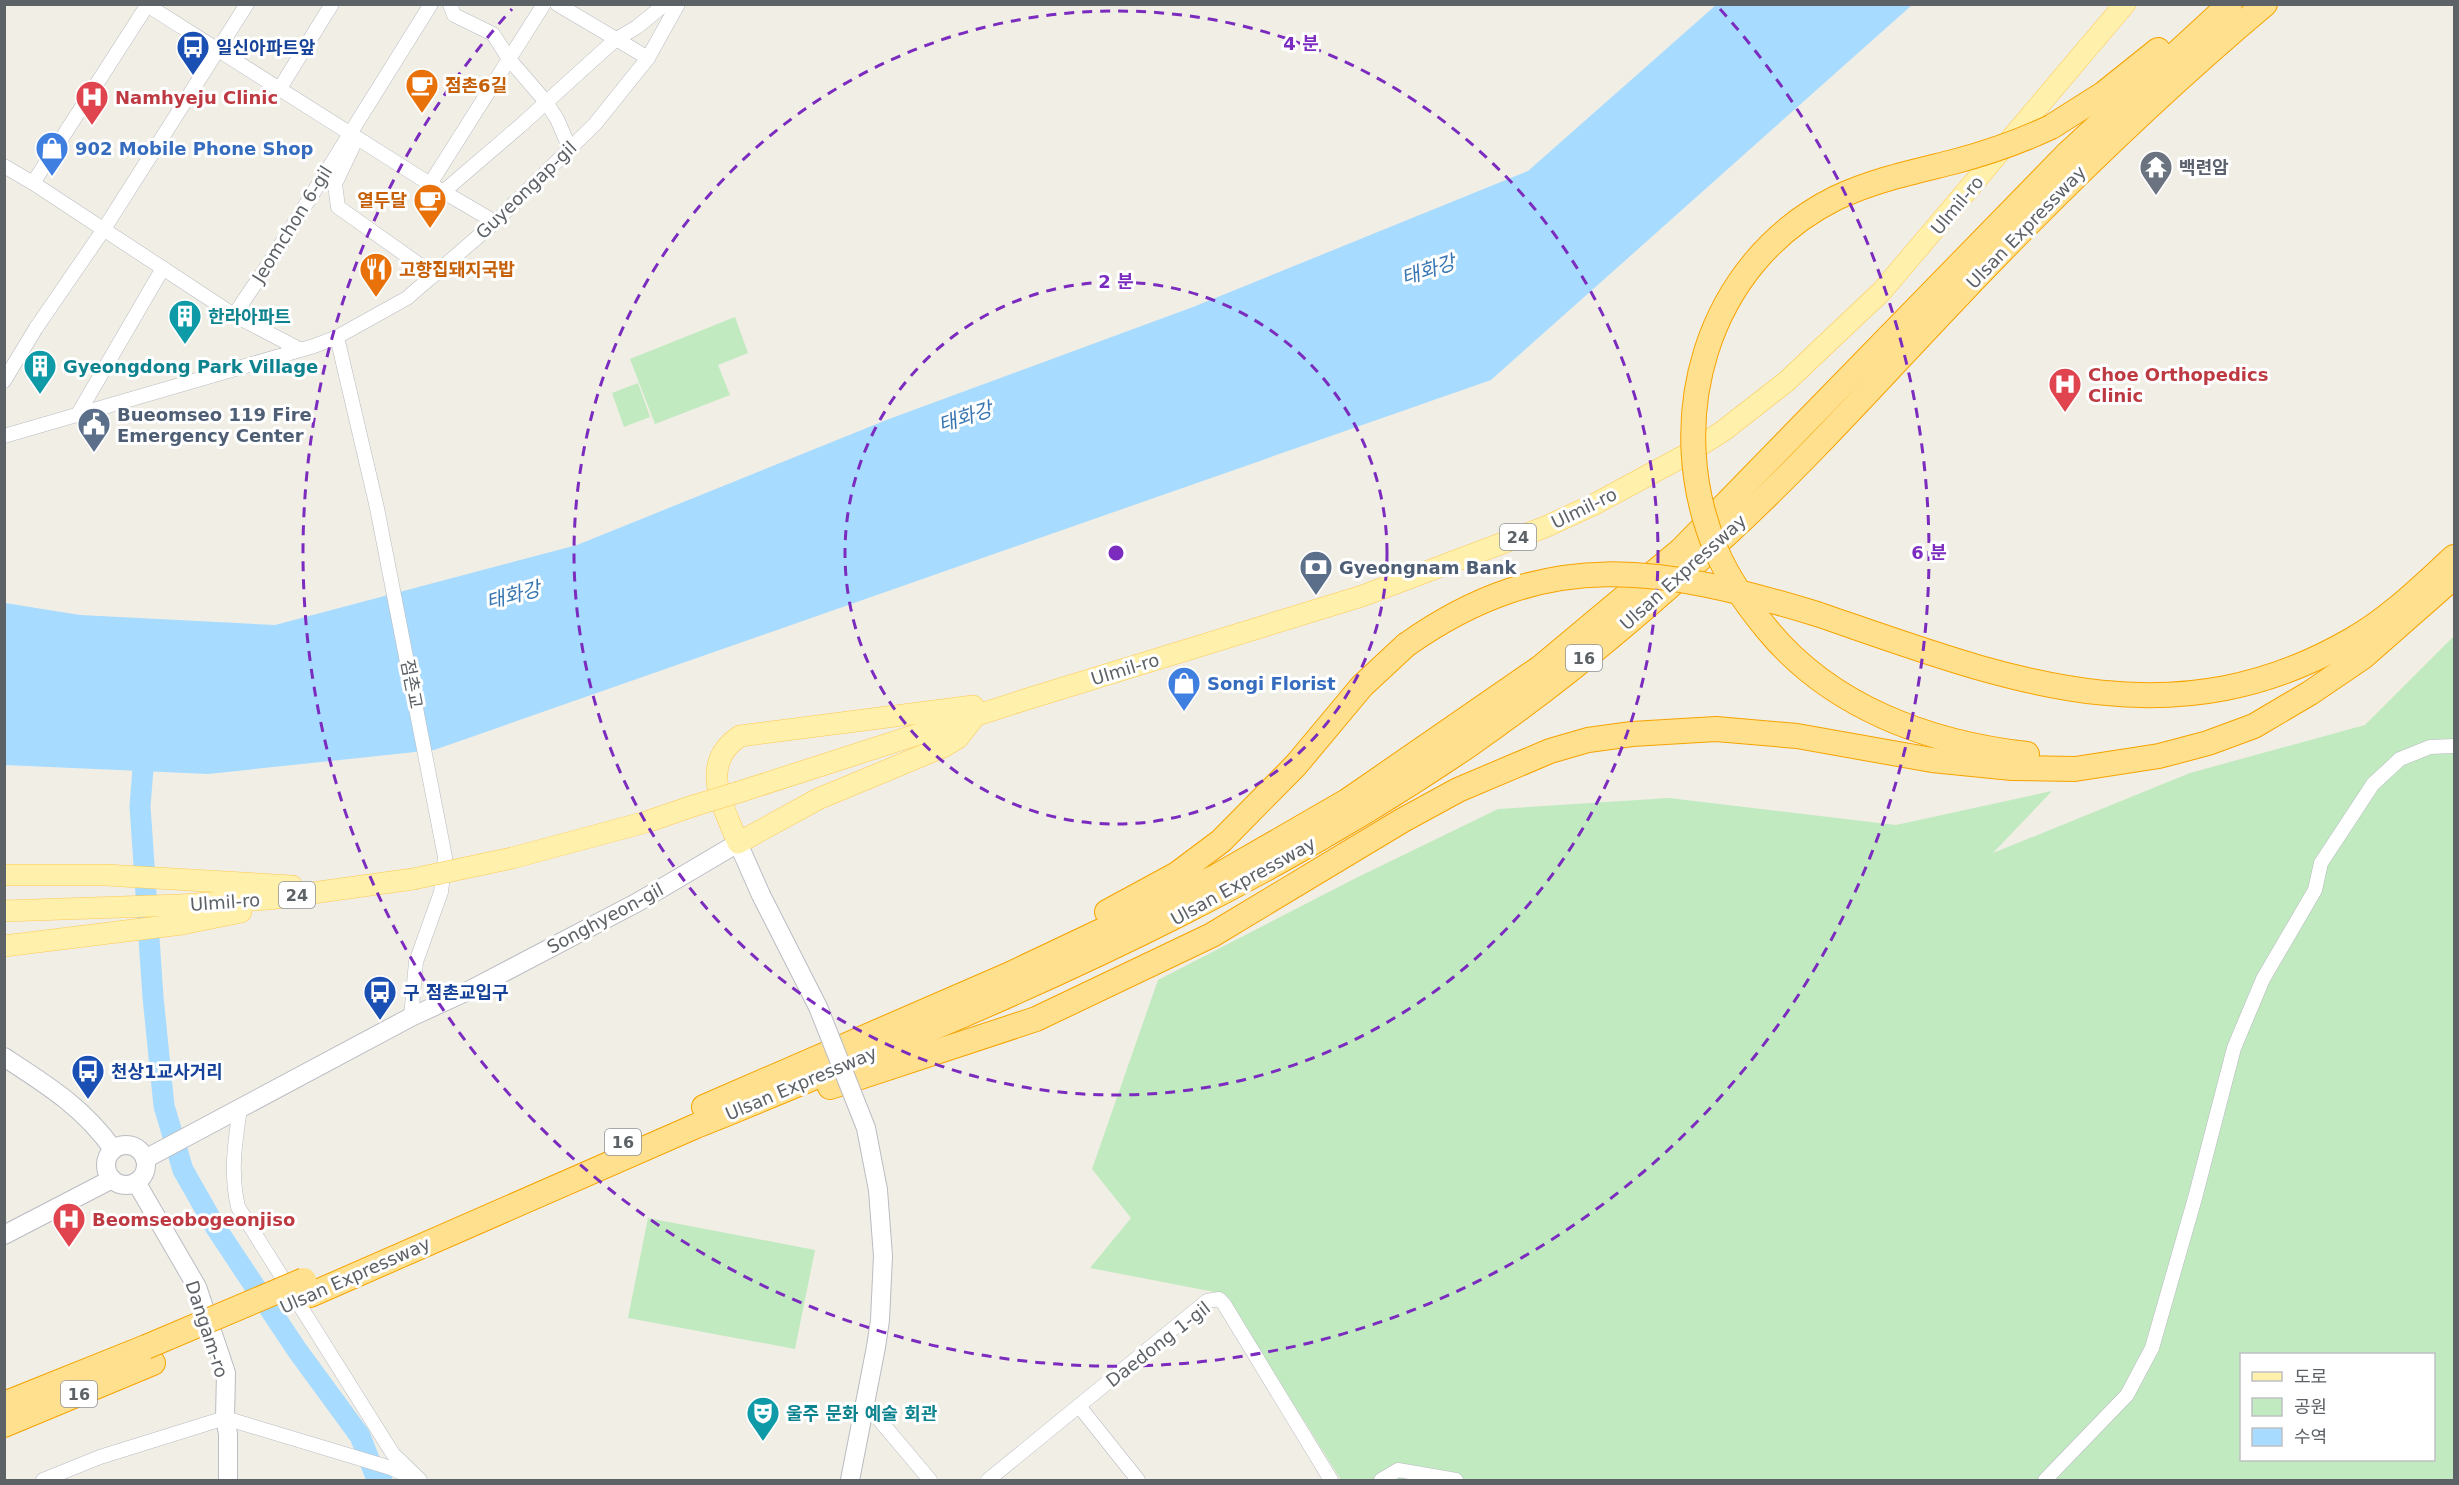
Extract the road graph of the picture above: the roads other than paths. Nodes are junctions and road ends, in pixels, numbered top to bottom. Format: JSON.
{"nodes":[{"id":1,"x":247,"y":4,"type":"edge"},
{"id":2,"x":332,"y":4,"type":"edge"},
{"id":3,"x":431,"y":4,"type":"edge"},
{"id":4,"x":450,"y":4,"type":"edge"},
{"id":5,"x":544,"y":4,"type":"edge"},
{"id":6,"x":556,"y":4,"type":"edge"},
{"id":7,"x":665,"y":4,"type":"edge"},
{"id":8,"x":678,"y":4,"type":"edge"},
{"id":9,"x":2116,"y":4,"type":"edge"},
{"id":10,"x":2125,"y":4,"type":"edge"},
{"id":11,"x":2217,"y":4,"type":"edge"},
{"id":12,"x":2230,"y":4,"type":"edge"},
{"id":13,"x":2265,"y":4,"type":"edge"},
{"id":14,"x":147,"y":5,"type":"edge"},
{"id":15,"x":615,"y":40,"type":"junction"},
{"id":16,"x":219,"y":50,"type":"junction"},
{"id":17,"x":2086,"y":50,"type":"junction"},
{"id":18,"x":648,"y":58,"type":"junction"},
{"id":19,"x":509,"y":59,"type":"junction"},
{"id":20,"x":280,"y":88,"type":"junction"},
{"id":21,"x":546,"y":102,"type":"junction"},
{"id":22,"x":353,"y":135,"type":"junction"},
{"id":23,"x":570,"y":149,"type":"junction"},
{"id":24,"x":4,"y":166,"type":"edge"},
{"id":25,"x":33,"y":183,"type":"junction"},
{"id":26,"x":437,"y":188,"type":"junction"},
{"id":27,"x":495,"y":222,"type":"junction"},
{"id":28,"x":104,"y":229,"type":"junction"},
{"id":29,"x":164,"y":268,"type":"junction"},
{"id":30,"x":435,"y":275,"type":"junction"},
{"id":31,"x":234,"y":315,"type":"junction"},
{"id":32,"x":336,"y":337,"type":"junction"},
{"id":33,"x":299,"y":349,"type":"junction"},
{"id":34,"x":4,"y":381,"type":"edge"},
{"id":35,"x":78,"y":414,"type":"junction"},
{"id":36,"x":4,"y":436,"type":"edge"},
{"id":37,"x":2454,"y":557,"type":"edge"},
{"id":38,"x":2454,"y":577,"type":"edge"},
{"id":39,"x":2310,"y":693,"type":"junction"},
{"id":40,"x":1024,"y":699,"type":"junction"},
{"id":41,"x":976,"y":715,"type":"junction"},
{"id":42,"x":2454,"y":746,"type":"edge"},
{"id":43,"x":738,"y":843,"type":"junction"},
{"id":44,"x":4,"y":875,"type":"edge"},
{"id":45,"x":347,"y":889,"type":"junction"},
{"id":46,"x":4,"y":912,"type":"edge"},
{"id":47,"x":181,"y":915,"type":"junction"},
{"id":48,"x":4,"y":946,"type":"edge"},
{"id":49,"x":941,"y":1004,"type":"junction"},
{"id":50,"x":411,"y":1017,"type":"junction"},
{"id":51,"x":4,"y":1057,"type":"edge"},
{"id":52,"x":755,"y":1103,"type":"junction"},
{"id":53,"x":240,"y":1108,"type":"junction"},
{"id":54,"x":113,"y":1149,"type":"junction"},
{"id":55,"x":152,"y":1155,"type":"junction"},
{"id":56,"x":112,"y":1179,"type":"junction"},
{"id":57,"x":136,"y":1182,"type":"junction"},
{"id":58,"x":4,"y":1235,"type":"edge"},
{"id":59,"x":307,"y":1287,"type":"junction"},
{"id":60,"x":149,"y":1355,"type":"junction"},
{"id":61,"x":4,"y":1404,"type":"edge"},
{"id":62,"x":866,"y":1404,"type":"junction"},
{"id":63,"x":1079,"y":1406,"type":"junction"},
{"id":64,"x":225,"y":1418,"type":"junction"},
{"id":65,"x":4,"y":1425,"type":"edge"},
{"id":66,"x":43,"y":1480,"type":"edge"},
{"id":67,"x":228,"y":1480,"type":"edge"},
{"id":68,"x":420,"y":1480,"type":"edge"},
{"id":69,"x":850,"y":1480,"type":"edge"},
{"id":70,"x":930,"y":1480,"type":"edge"},
{"id":71,"x":988,"y":1480,"type":"edge"},
{"id":72,"x":1138,"y":1480,"type":"edge"},
{"id":73,"x":1331,"y":1480,"type":"edge"},
{"id":74,"x":1381,"y":1480,"type":"edge"},
{"id":75,"x":1455,"y":1480,"type":"edge"},
{"id":76,"x":2045,"y":1480,"type":"edge"}],
"edges":[{"from":1,"to":16,"type":"street"},
{"from":2,"to":20,"type":"street"},
{"from":3,"to":22,"type":"street","name":"Jeomchon 6-gil"},
{"from":4,"to":19,"type":"street"},
{"from":5,"to":19,"type":"street"},
{"from":6,"to":15,"type":"street"},
{"from":7,"to":15,"type":"street"},
{"from":8,"to":18,"type":"street","name":"Guyeongap-gil"},
{"from":9,"to":17,"type":"main road"},
{"from":10,"to":17,"type":"main road","name":"Ulmil-ro","number":"24"},
{"from":11,"to":39,"type":"highway","bridge":true},
{"from":12,"to":49,"type":"highway","name":"Ulsan Expressway","number":"16"},
{"from":13,"to":52,"type":"highway","name":"Ulsan Expressway","number":"16"},
{"from":14,"to":16,"type":"street"},
{"from":14,"to":25,"type":"street"},
{"from":15,"to":18,"type":"street"},
{"from":15,"to":21,"type":"street"},
{"from":16,"to":20,"type":"street"},
{"from":16,"to":28,"type":"street"},
{"from":17,"to":40,"type":"main road","name":"Ulmil-ro","number":"24"},
{"from":18,"to":23,"type":"street","name":"Guyeongap-gil"},
{"from":19,"to":21,"type":"street"},
{"from":19,"to":26,"type":"street"},
{"from":20,"to":22,"type":"street"},
{"from":21,"to":23,"type":"street"},
{"from":21,"to":26,"type":"street"},
{"from":22,"to":26,"type":"street"},
{"from":22,"to":30,"type":"street"},
{"from":22,"to":31,"type":"street","name":"Jeomchon 6-gil"},
{"from":23,"to":27,"type":"street","name":"Guyeongap-gil"},
{"from":24,"to":25,"type":"street"},
{"from":25,"to":28,"type":"street"},
{"from":26,"to":27,"type":"street"},
{"from":27,"to":30,"type":"street","name":"Guyeongap-gil"},
{"from":28,"to":29,"type":"street"},
{"from":28,"to":34,"type":"street"},
{"from":29,"to":31,"type":"street"},
{"from":29,"to":35,"type":"street"},
{"from":30,"to":32,"type":"street","name":"Guyeongap-gil"},
{"from":31,"to":33,"type":"street"},
{"from":32,"to":33,"type":"street","name":"Guyeongap-gil"},
{"from":32,"to":50,"type":"street","name":"점촌교"},
{"from":33,"to":35,"type":"street","name":"Guyeongap-gil"},
{"from":35,"to":36,"type":"street","name":"Guyeongap-gil"},
{"from":37,"to":49,"type":"highway","bridge":true},
{"from":38,"to":39,"type":"highway"},
{"from":39,"to":52,"type":"highway"},
{"from":40,"to":41,"type":"main road","name":"Ulmil-ro","number":"24"},
{"from":40,"to":43,"type":"main road"},
{"from":41,"to":43,"type":"main road"},
{"from":41,"to":45,"type":"main road","name":"Ulmil-ro","number":"24","bridge":true},
{"from":42,"to":76,"type":"street"},
{"from":43,"to":50,"type":"street","name":"Songhyeon-gil"},
{"from":43,"to":62,"type":"street","bridge":true},
{"from":44,"to":45,"type":"main road"},
{"from":45,"to":47,"type":"main road","name":"Ulmil-ro","number":"24"},
{"from":46,"to":47,"type":"main road","number":"24"},
{"from":47,"to":48,"type":"main road"},
{"from":49,"to":59,"type":"highway","name":"Ulsan Expressway","number":"16"},
{"from":50,"to":53,"type":"street"},
{"from":51,"to":54,"type":"street"},
{"from":52,"to":59,"type":"highway","name":"Ulsan Expressway","number":"16"},
{"from":53,"to":55,"type":"street"},
{"from":53,"to":68,"type":"street"},
{"from":54,"to":55,"type":"street"},
{"from":54,"to":56,"type":"street"},
{"from":55,"to":57,"type":"street"},
{"from":56,"to":57,"type":"street"},
{"from":56,"to":58,"type":"street"},
{"from":57,"to":64,"type":"street","name":"Dangam-ro"},
{"from":59,"to":60,"type":"highway","name":"Ulsan Expressway","number":"16","bridge":true},
{"from":60,"to":61,"type":"highway","name":"Ulsan Expressway","number":"16"},
{"from":60,"to":65,"type":"highway","name":"Ulsan Expressway","number":"16"},
{"from":62,"to":69,"type":"street"},
{"from":62,"to":70,"type":"street"},
{"from":63,"to":71,"type":"street","name":"Daedong 1-gil"},
{"from":63,"to":72,"type":"street"},
{"from":63,"to":73,"type":"street","name":"Daedong 1-gil"},
{"from":64,"to":66,"type":"street"},
{"from":64,"to":67,"type":"street","name":"Dangam-ro"},
{"from":64,"to":68,"type":"street"},
{"from":74,"to":75,"type":"street"}]}
